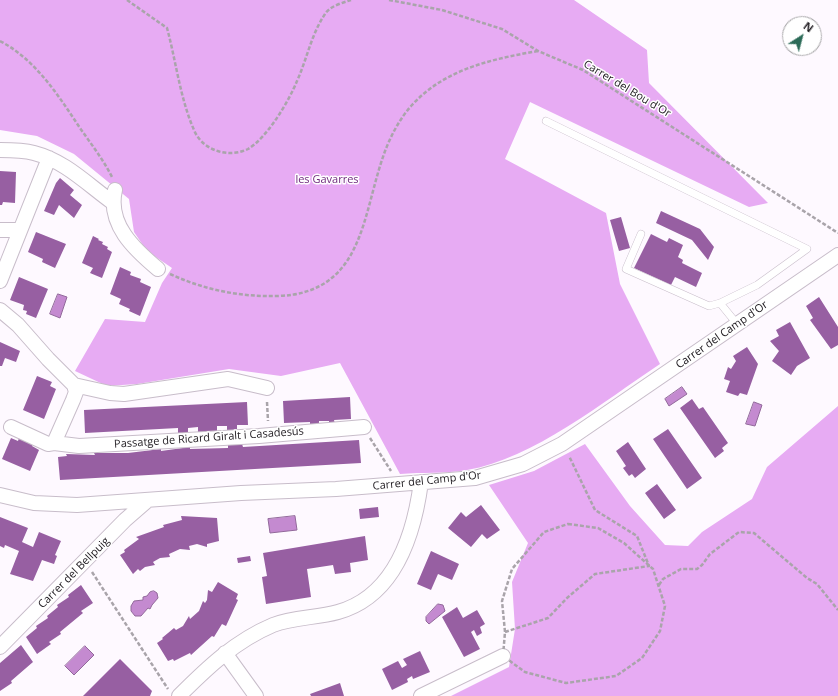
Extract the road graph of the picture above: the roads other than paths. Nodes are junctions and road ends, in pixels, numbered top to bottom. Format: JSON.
{"nodes":[{"id":1,"x":546,"y":121,"type":"dead end"},
{"id":2,"x":0,"y":150,"type":"edge"},
{"id":3,"x":49,"y":158,"type":"junction"},
{"id":4,"x":0,"y":230,"type":"edge"},
{"id":5,"x":20,"y":230,"type":"junction"},
{"id":6,"x":641,"y":234,"type":"dead end"},
{"id":7,"x":838,"y":256,"type":"edge"},
{"id":8,"x":158,"y":269,"type":"road end"},
{"id":9,"x":0,"y":281,"type":"edge"},
{"id":10,"x":720,"y":303,"type":"junction"},
{"id":11,"x":0,"y":310,"type":"edge"},
{"id":12,"x":737,"y":324,"type":"junction"},
{"id":13,"x":74,"y":385,"type":"junction"},
{"id":14,"x":267,"y":388,"type":"road end"},
{"id":15,"x":364,"y":427,"type":"road end"},
{"id":16,"x":11,"y":428,"type":"dead end"},
{"id":17,"x":54,"y":443,"type":"junction"},
{"id":18,"x":421,"y":482,"type":"junction"},
{"id":19,"x":0,"y":495,"type":"edge"},
{"id":20,"x":148,"y":500,"type":"junction"},
{"id":21,"x":0,"y":647,"type":"edge"},
{"id":22,"x":225,"y":653,"type":"junction"},
{"id":23,"x":503,"y":656,"type":"road end"},
{"id":24,"x":174,"y":693,"type":"edge"},
{"id":25,"x":256,"y":696,"type":"edge"},
{"id":26,"x":421,"y":696,"type":"edge"}],
"edges":[{"from":1,"to":10,"type":"lane"},
{"from":2,"to":3,"type":"street"},
{"from":3,"to":5,"type":"street"},
{"from":3,"to":8,"type":"street"},
{"from":4,"to":5,"type":"street"},
{"from":5,"to":9,"type":"street"},
{"from":6,"to":10,"type":"lane"},
{"from":7,"to":12,"type":"street","name":"Carrer del Camp d'Or"},
{"from":10,"to":12,"type":"lane"},
{"from":11,"to":13,"type":"street"},
{"from":12,"to":18,"type":"street","name":"Carrer del Camp d'Or"},
{"from":13,"to":14,"type":"street"},
{"from":13,"to":17,"type":"street"},
{"from":15,"to":17,"type":"street","name":"Passatge de Ricard Giralt i Casadesús"},
{"from":16,"to":17,"type":"street","name":"Passatge de Ricard Giralt i Casadesús"},
{"from":18,"to":20,"type":"street","name":"Carrer del Camp d'Or"},
{"from":18,"to":22,"type":"street"},
{"from":19,"to":20,"type":"street","name":"Carrer del Camp d'Or"},
{"from":20,"to":21,"type":"street","name":"Carrer del Bellpuig"},
{"from":22,"to":24,"type":"street"},
{"from":22,"to":25,"type":"street"},
{"from":23,"to":26,"type":"street"}]}
